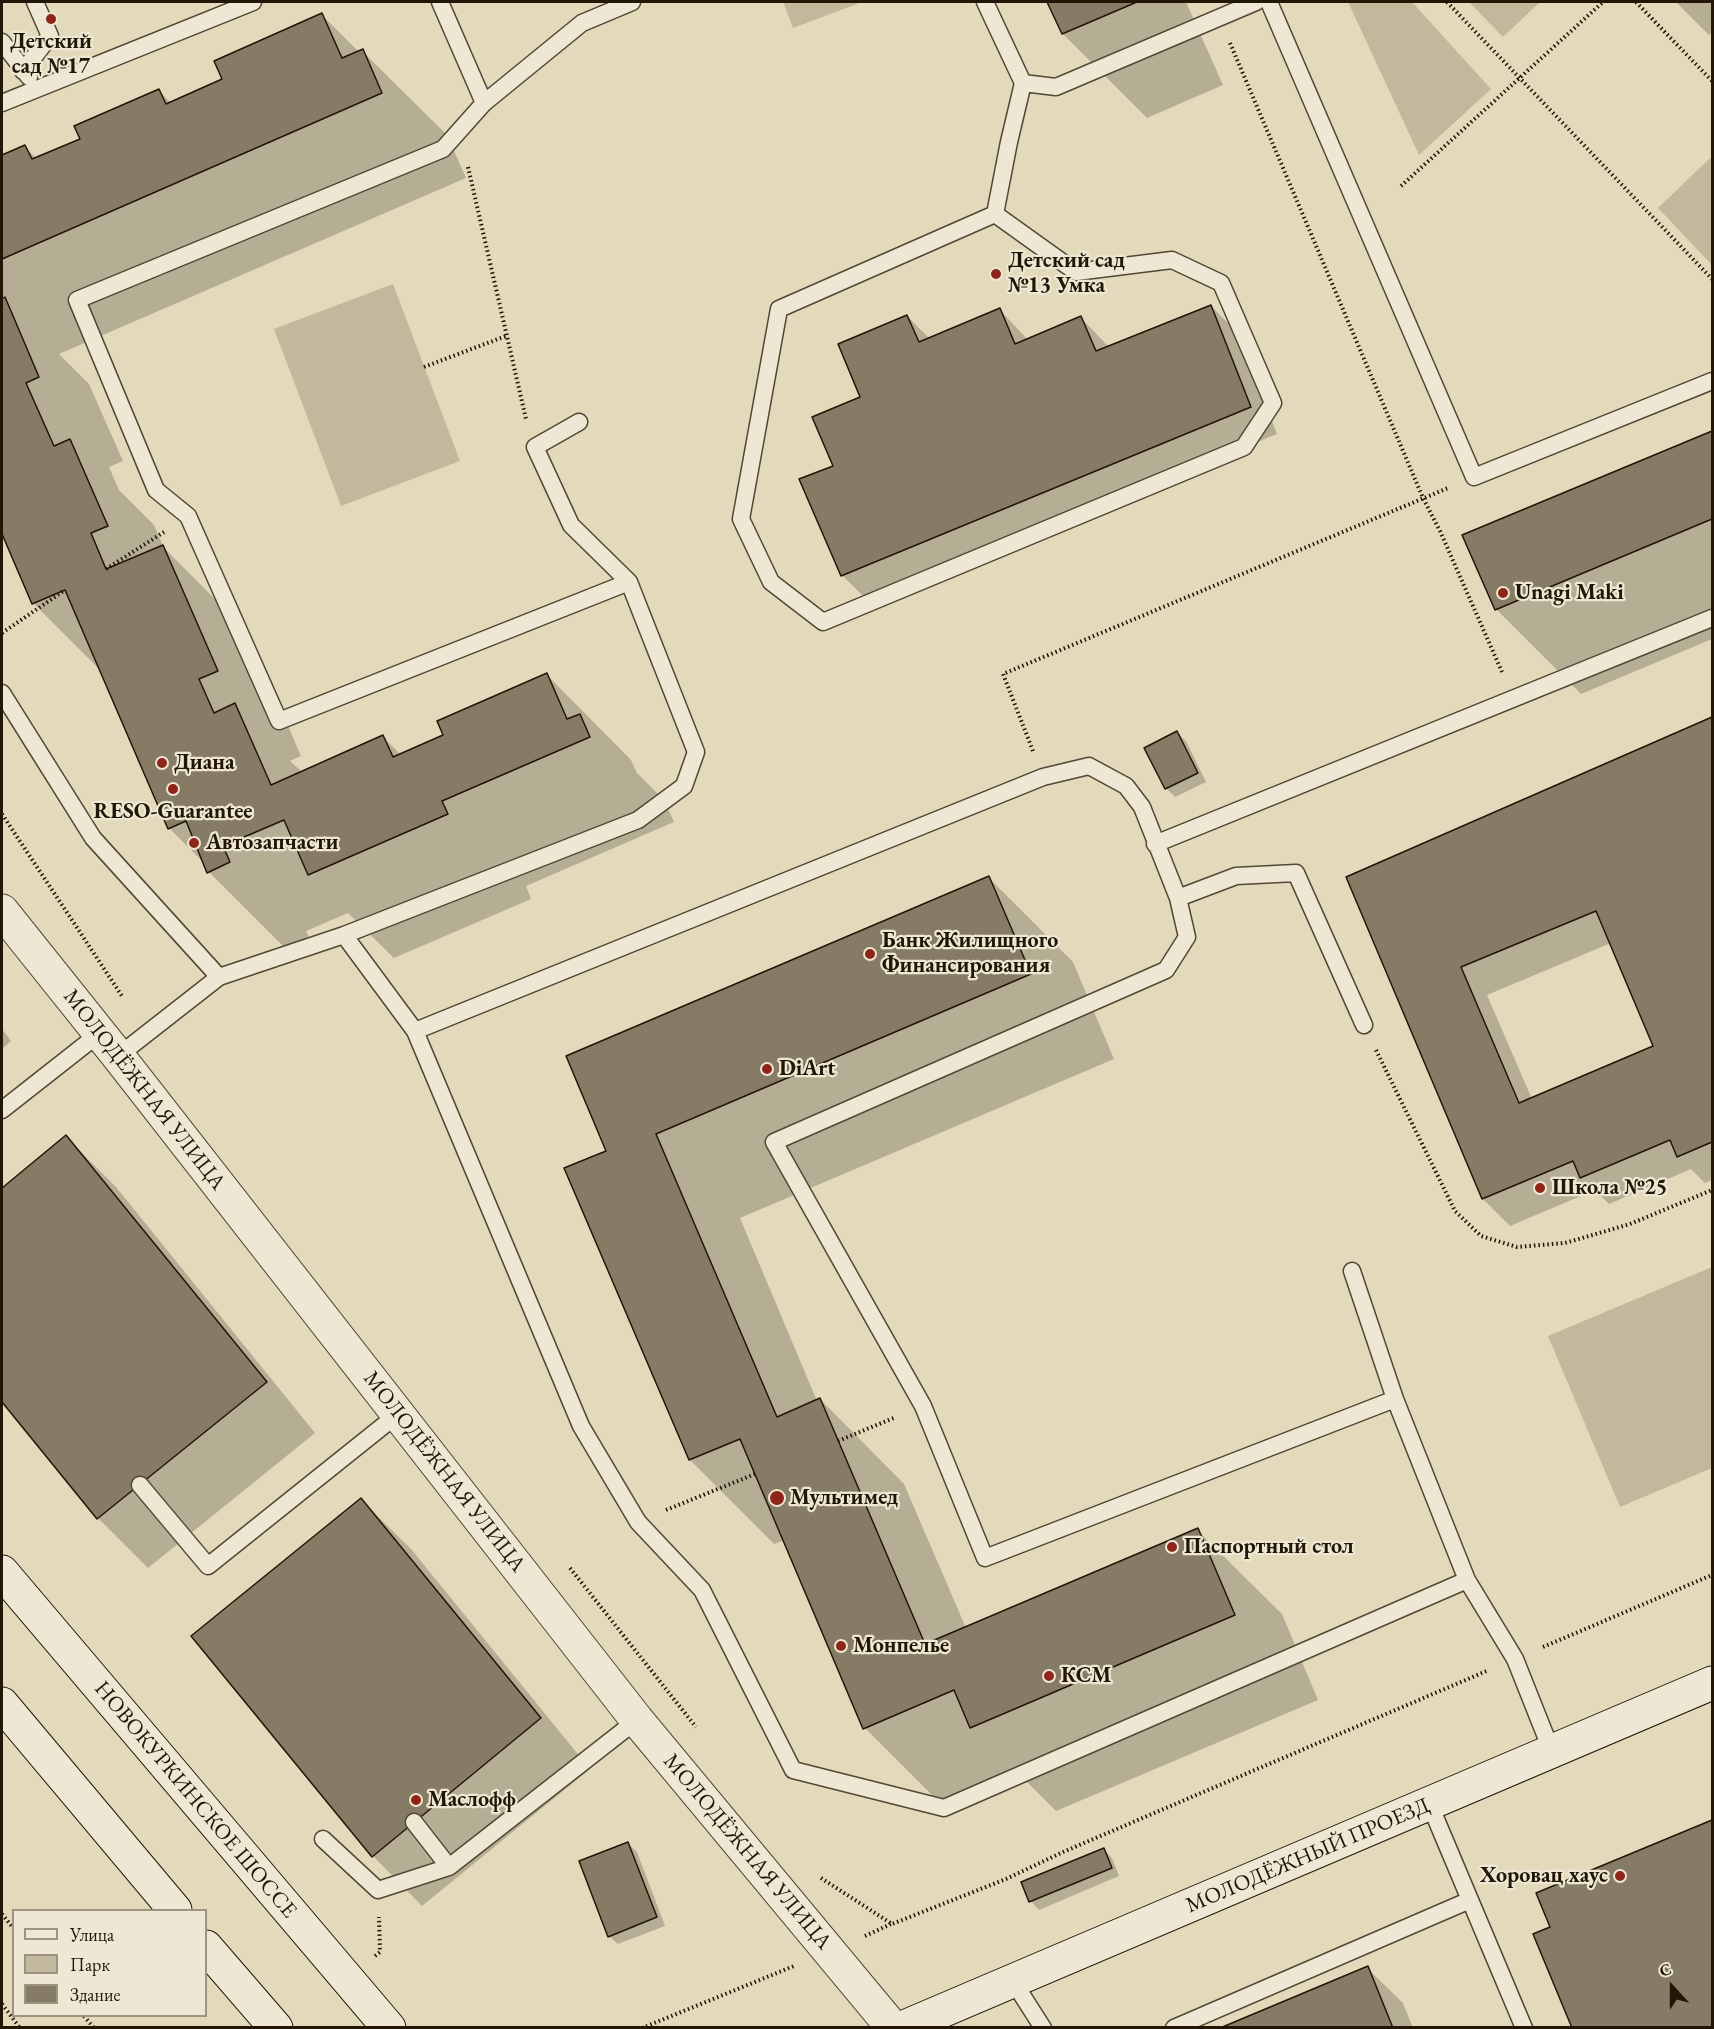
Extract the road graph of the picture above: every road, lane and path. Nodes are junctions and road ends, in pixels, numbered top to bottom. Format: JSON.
{"nodes":[{"id":1,"x":35,"y":2,"type":"edge"},
{"id":2,"x":253,"y":2,"type":"edge"},
{"id":3,"x":440,"y":2,"type":"edge"},
{"id":4,"x":632,"y":2,"type":"edge"},
{"id":5,"x":985,"y":2,"type":"edge"},
{"id":6,"x":1256,"y":2,"type":"edge"},
{"id":7,"x":1269,"y":2,"type":"edge"},
{"id":8,"x":1447,"y":2,"type":"edge"},
{"id":9,"x":1604,"y":2,"type":"edge"},
{"id":10,"x":1636,"y":2,"type":"edge"},
{"id":11,"x":1219,"y":18,"type":"junction"},
{"id":12,"x":2,"y":42,"type":"edge"},
{"id":13,"x":23,"y":71,"type":"junction"},
{"id":14,"x":1520,"y":77,"type":"junction"},
{"id":15,"x":1713,"y":81,"type":"edge"},
{"id":16,"x":1023,"y":83,"type":"junction"},
{"id":17,"x":39,"y":88,"type":"junction"},
{"id":18,"x":2,"y":103,"type":"edge"},
{"id":19,"x":484,"y":103,"type":"junction"},
{"id":20,"x":460,"y":131,"type":"junction"},
{"id":21,"x":1401,"y":186,"type":"dead end"},
{"id":22,"x":995,"y":214,"type":"junction"},
{"id":23,"x":1713,"y":279,"type":"edge"},
{"id":24,"x":506,"y":336,"type":"junction"},
{"id":25,"x":424,"y":367,"type":"dead end"},
{"id":26,"x":1713,"y":381,"type":"edge"},
{"id":27,"x":579,"y":423,"type":"dead end"},
{"id":28,"x":535,"y":447,"type":"junction"},
{"id":29,"x":1474,"y":477,"type":"junction"},
{"id":30,"x":1423,"y":498,"type":"junction"},
{"id":31,"x":188,"y":516,"type":"junction"},
{"id":32,"x":106,"y":569,"type":"dead end"},
{"id":33,"x":629,"y":582,"type":"junction"},
{"id":34,"x":65,"y":590,"type":"dead end"},
{"id":35,"x":1713,"y":618,"type":"edge"},
{"id":36,"x":2,"y":633,"type":"edge"},
{"id":37,"x":2,"y":693,"type":"edge"},
{"id":38,"x":1514,"y":699,"type":"junction"},
{"id":39,"x":1043,"y":777,"type":"junction"},
{"id":40,"x":2,"y":814,"type":"edge"},
{"id":41,"x":1155,"y":844,"type":"junction"},
{"id":42,"x":1178,"y":898,"type":"junction"},
{"id":43,"x":2,"y":911,"type":"edge"},
{"id":44,"x":344,"y":935,"type":"junction"},
{"id":45,"x":219,"y":977,"type":"junction"},
{"id":46,"x":1364,"y":1025,"type":"joint"},
{"id":47,"x":415,"y":1031,"type":"junction"},
{"id":48,"x":146,"y":1033,"type":"junction"},
{"id":49,"x":109,"y":1045,"type":"junction"},
{"id":50,"x":2,"y":1110,"type":"edge"},
{"id":51,"x":1713,"y":1190,"type":"edge"},
{"id":52,"x":1352,"y":1271,"type":"dead end"},
{"id":53,"x":1395,"y":1399,"type":"junction"},
{"id":54,"x":923,"y":1406,"type":"junction"},
{"id":55,"x":398,"y":1414,"type":"junction"},
{"id":56,"x":838,"y":1441,"type":"dead end"},
{"id":57,"x":755,"y":1474,"type":"dead end"},
{"id":58,"x":140,"y":1485,"type":"dead end"},
{"id":59,"x":638,"y":1522,"type":"junction"},
{"id":60,"x":567,"y":1564,"type":"dead end"},
{"id":61,"x":2,"y":1572,"type":"edge"},
{"id":62,"x":1713,"y":1575,"type":"edge"},
{"id":63,"x":1467,"y":1580,"type":"junction"},
{"id":64,"x":1515,"y":1659,"type":"junction"},
{"id":65,"x":1713,"y":1683,"type":"edge"},
{"id":66,"x":2,"y":1704,"type":"edge"},
{"id":67,"x":637,"y":1720,"type":"junction"},
{"id":68,"x":700,"y":1732,"type":"dead end"},
{"id":69,"x":1552,"y":1752,"type":"junction"},
{"id":70,"x":1430,"y":1805,"type":"junction"},
{"id":71,"x":414,"y":1822,"type":"dead end"},
{"id":72,"x":323,"y":1839,"type":"dead end"},
{"id":73,"x":449,"y":1867,"type":"junction"},
{"id":74,"x":819,"y":1878,"type":"dead end"},
{"id":75,"x":378,"y":1890,"type":"junction"},
{"id":76,"x":1470,"y":1900,"type":"junction"},
{"id":77,"x":173,"y":1909,"type":"edge"},
{"id":78,"x":2,"y":1914,"type":"edge"},
{"id":79,"x":891,"y":1924,"type":"junction"},
{"id":80,"x":12,"y":1926,"type":"edge"},
{"id":81,"x":207,"y":1948,"type":"edge"},
{"id":82,"x":830,"y":1951,"type":"junction"},
{"id":83,"x":371,"y":1959,"type":"dead end"},
{"id":84,"x":1013,"y":1981,"type":"junction"},
{"id":85,"x":2,"y":2004,"type":"edge"},
{"id":86,"x":20,"y":2028,"type":"edge"},
{"id":87,"x":276,"y":2028,"type":"edge"},
{"id":88,"x":389,"y":2028,"type":"edge"},
{"id":89,"x":642,"y":2028,"type":"edge"},
{"id":90,"x":893,"y":2028,"type":"edge"},
{"id":91,"x":902,"y":2028,"type":"edge"},
{"id":92,"x":1044,"y":2028,"type":"edge"},
{"id":93,"x":1174,"y":2028,"type":"edge"},
{"id":94,"x":1524,"y":2028,"type":"edge"}],
"edges":[{"from":1,"to":13,"type":"lane"},
{"from":2,"to":17,"type":"lane"},
{"from":3,"to":19,"type":"lane"},
{"from":4,"to":19,"type":"lane"},
{"from":5,"to":16,"type":"lane"},
{"from":6,"to":11,"type":"lane"},
{"from":7,"to":29,"type":"lane"},
{"from":8,"to":14,"type":"path"},
{"from":9,"to":14,"type":"path"},
{"from":10,"to":15,"type":"path"},
{"from":11,"to":16,"type":"lane"},
{"from":11,"to":30,"type":"path"},
{"from":12,"to":13,"type":"lane"},
{"from":13,"to":17,"type":"lane"},
{"from":14,"to":21,"type":"path"},
{"from":14,"to":23,"type":"path"},
{"from":16,"to":22,"type":"lane"},
{"from":17,"to":18,"type":"lane"},
{"from":19,"to":20,"type":"lane"},
{"from":20,"to":24,"type":"path"},
{"from":20,"to":31,"type":"lane"},
{"from":22,"to":22,"type":"lane"},
{"from":24,"to":25,"type":"path"},
{"from":24,"to":28,"type":"path"},
{"from":26,"to":29,"type":"lane"},
{"from":27,"to":28,"type":"lane"},
{"from":28,"to":33,"type":"lane"},
{"from":29,"to":30,"type":"path"},
{"from":30,"to":38,"type":"path"},
{"from":30,"to":39,"type":"path"},
{"from":31,"to":32,"type":"path"},
{"from":31,"to":33,"type":"lane"},
{"from":33,"to":44,"type":"lane"},
{"from":34,"to":36,"type":"path"},
{"from":35,"to":38,"type":"lane"},
{"from":37,"to":45,"type":"lane"},
{"from":38,"to":41,"type":"lane"},
{"from":39,"to":41,"type":"lane"},
{"from":39,"to":47,"type":"lane"},
{"from":40,"to":48,"type":"path"},
{"from":41,"to":42,"type":"lane"},
{"from":42,"to":46,"type":"lane"},
{"from":42,"to":54,"type":"lane"},
{"from":43,"to":49,"type":"main road","name":"МОЛОДЁЖНАЯ УЛИЦА"},
{"from":44,"to":45,"type":"lane"},
{"from":44,"to":47,"type":"lane"},
{"from":45,"to":48,"type":"lane"},
{"from":46,"to":51,"type":"path"},
{"from":47,"to":59,"type":"lane"},
{"from":48,"to":49,"type":"lane"},
{"from":49,"to":50,"type":"lane"},
{"from":49,"to":55,"type":"main road","name":"МОЛОДЁЖНАЯ УЛИЦА"},
{"from":52,"to":53,"type":"lane"},
{"from":53,"to":54,"type":"lane"},
{"from":53,"to":63,"type":"lane"},
{"from":54,"to":56,"type":"path"},
{"from":55,"to":58,"type":"lane"},
{"from":55,"to":67,"type":"main road","name":"МОЛОДЁЖНАЯ УЛИЦА"},
{"from":57,"to":59,"type":"path"},
{"from":59,"to":63,"type":"lane"},
{"from":60,"to":68,"type":"path"},
{"from":61,"to":88,"type":"main road","name":"НОВОКУРКИНСКОЕ ШОССЕ"},
{"from":62,"to":64,"type":"path"},
{"from":63,"to":64,"type":"lane"},
{"from":64,"to":69,"type":"lane"},
{"from":64,"to":79,"type":"path"},
{"from":65,"to":69,"type":"main road","name":"МОЛОДЁЖНЫЙ ПРОЕЗД"},
{"from":66,"to":77,"type":"main road"},
{"from":67,"to":73,"type":"lane"},
{"from":67,"to":82,"type":"main road","name":"МОЛОДЁЖНАЯ УЛИЦА"},
{"from":69,"to":70,"type":"main road","name":"МОЛОДЁЖНЫЙ ПРОЕЗД"},
{"from":70,"to":76,"type":"lane"},
{"from":70,"to":84,"type":"main road","name":"МОЛОДЁЖНЫЙ ПРОЕЗД"},
{"from":71,"to":73,"type":"lane"},
{"from":72,"to":75,"type":"lane"},
{"from":73,"to":75,"type":"lane"},
{"from":74,"to":79,"type":"path"},
{"from":75,"to":83,"type":"path"},
{"from":76,"to":93,"type":"lane"},
{"from":76,"to":94,"type":"lane"},
{"from":78,"to":80,"type":"path"},
{"from":79,"to":82,"type":"path"},
{"from":81,"to":87,"type":"main road"},
{"from":82,"to":89,"type":"path"},
{"from":82,"to":90,"type":"main road","name":"МОЛОДЁЖНАЯ УЛИЦА"},
{"from":84,"to":91,"type":"main road","name":"МОЛОДЁЖНЫЙ ПРОЕЗД"},
{"from":84,"to":92,"type":"lane"},
{"from":85,"to":86,"type":"path"}]}
